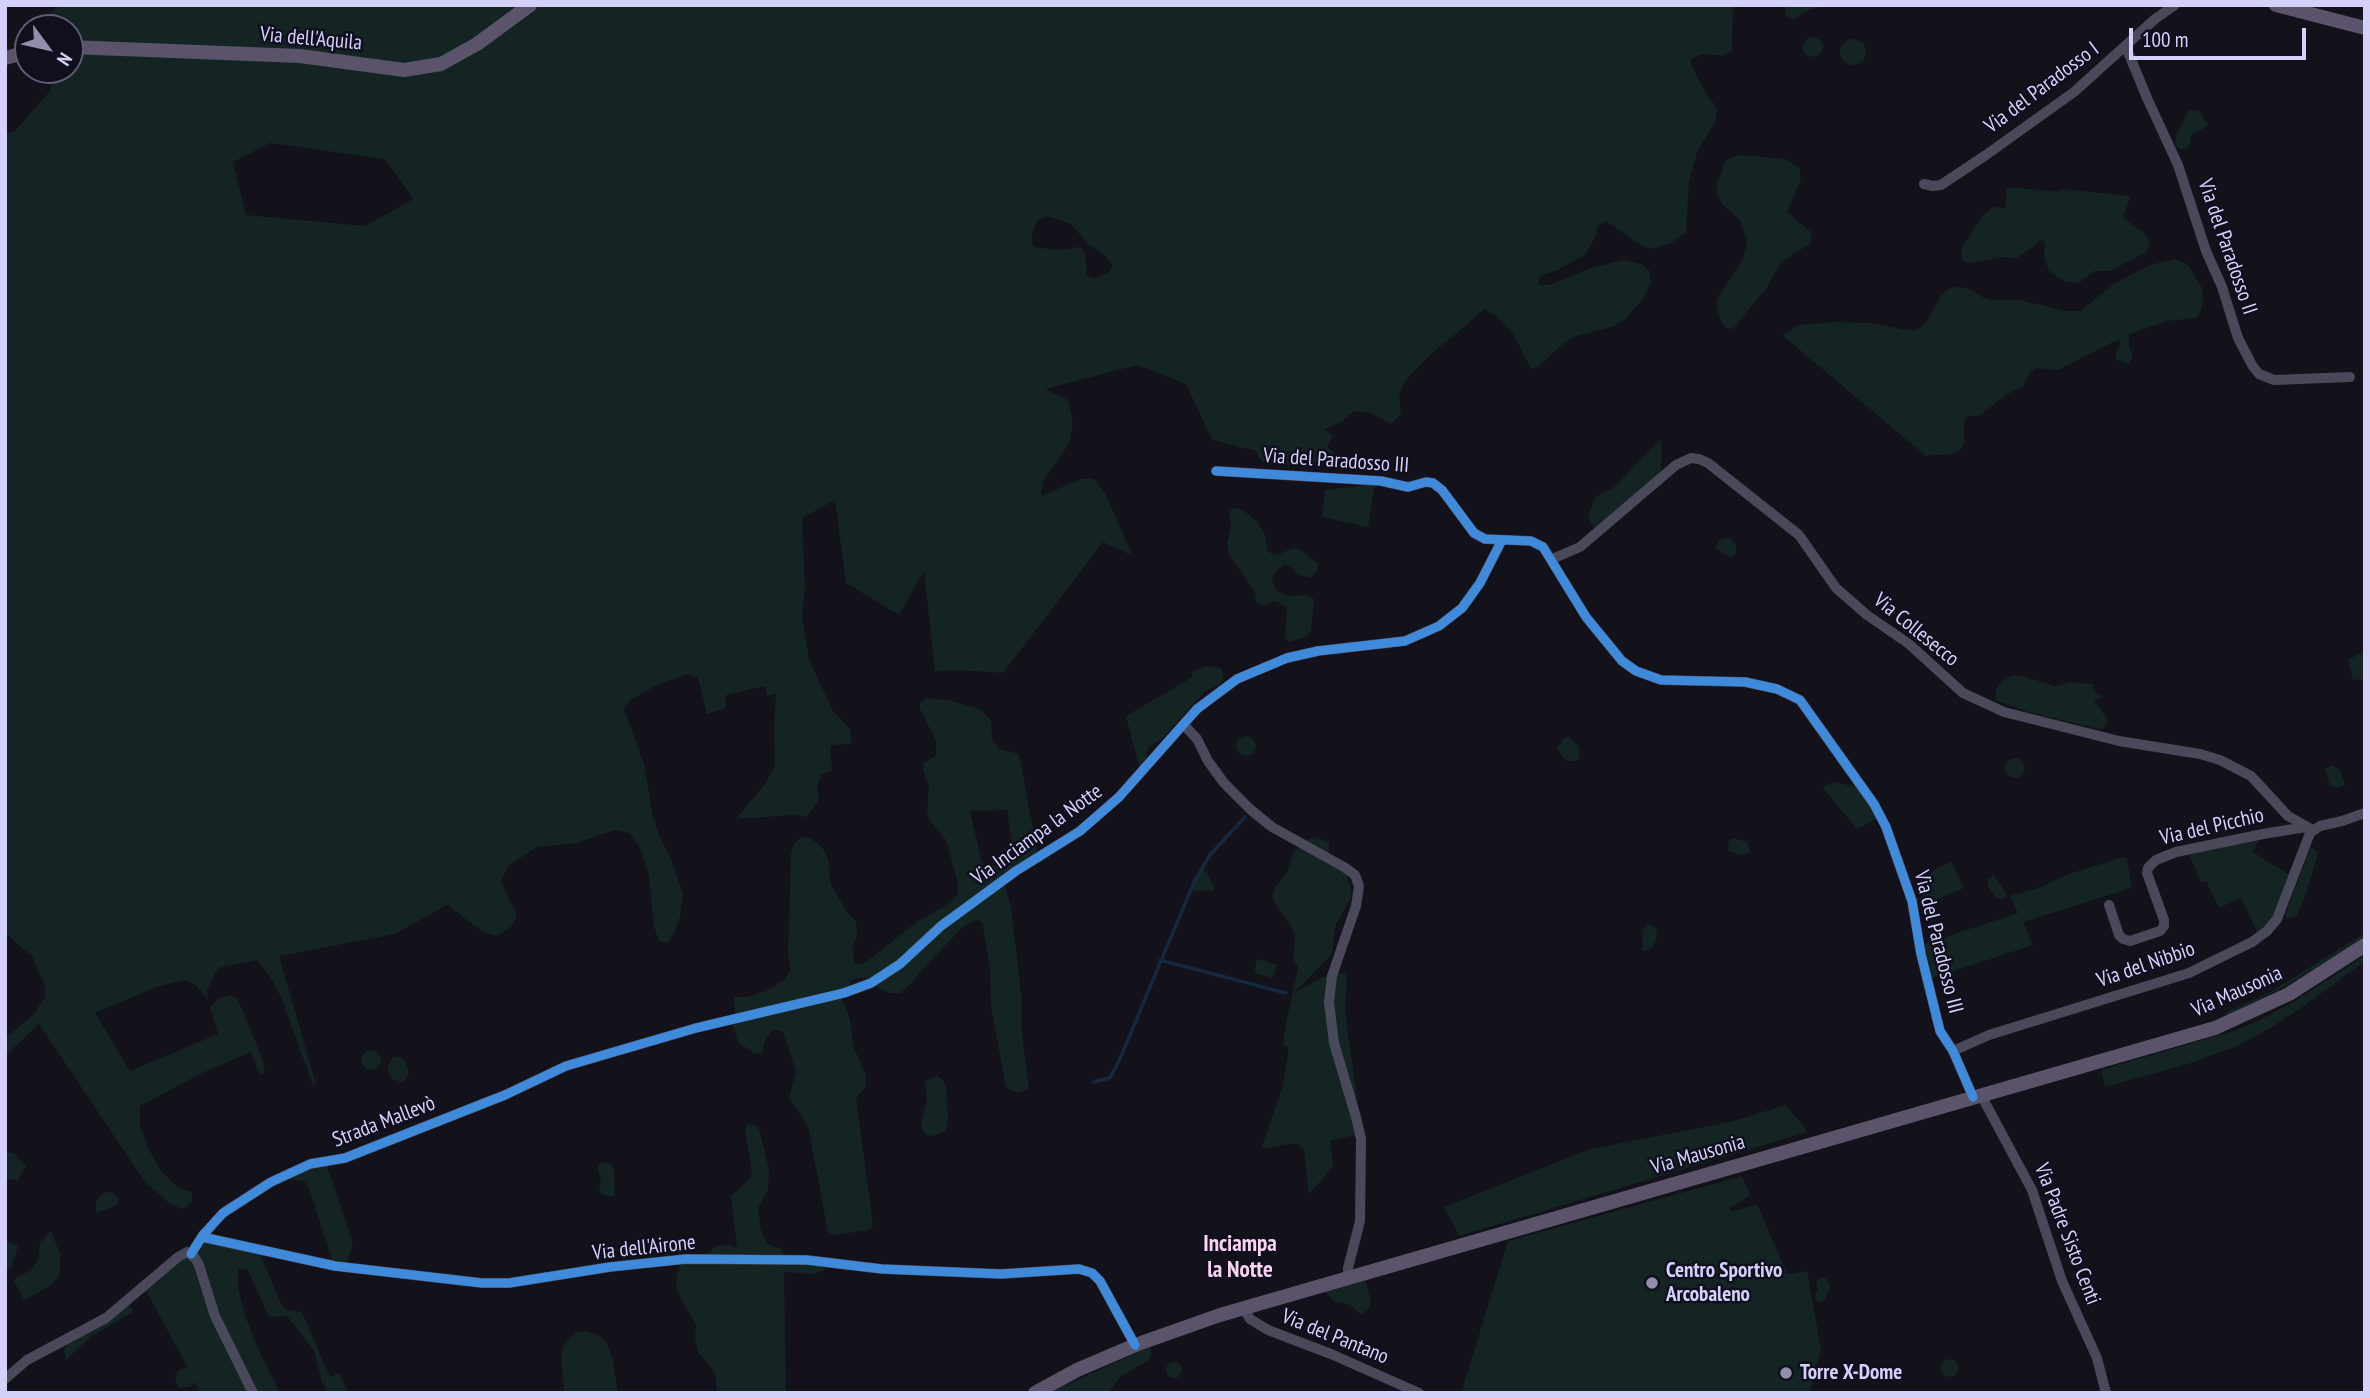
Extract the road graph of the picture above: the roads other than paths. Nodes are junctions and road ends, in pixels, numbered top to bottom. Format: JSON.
{"nodes":[{"id":1,"x":530,"y":5,"type":"edge"},
{"id":2,"x":2175,"y":5,"type":"edge"},
{"id":3,"x":2276,"y":5,"type":"edge"},
{"id":4,"x":2365,"y":28,"type":"edge"},
{"id":5,"x":2126,"y":47,"type":"junction"},
{"id":6,"x":84,"y":48,"type":"edge"},
{"id":7,"x":1924,"y":184,"type":"dead end"},
{"id":8,"x":2350,"y":377,"type":"dead end"},
{"id":9,"x":1216,"y":471,"type":"dead end"},
{"id":10,"x":1502,"y":540,"type":"junction"},
{"id":11,"x":1552,"y":559,"type":"junction"},
{"id":12,"x":1184,"y":725,"type":"junction"},
{"id":13,"x":2365,"y":813,"type":"edge"},
{"id":14,"x":2309,"y":829,"type":"junction"},
{"id":15,"x":2109,"y":905,"type":"dead end"},
{"id":16,"x":2365,"y":945,"type":"edge"},
{"id":17,"x":1952,"y":1051,"type":"junction"},
{"id":18,"x":610,"y":1053,"type":"joint"},
{"id":19,"x":1977,"y":1096,"type":"junction"},
{"id":20,"x":202,"y":1237,"type":"junction"},
{"id":21,"x":191,"y":1254,"type":"junction"},
{"id":22,"x":1348,"y":1276,"type":"junction"},
{"id":23,"x":1243,"y":1308,"type":"junction"},
{"id":24,"x":1135,"y":1345,"type":"junction"},
{"id":25,"x":5,"y":1379,"type":"edge"},
{"id":26,"x":253,"y":1393,"type":"edge"},
{"id":27,"x":1035,"y":1393,"type":"edge"},
{"id":28,"x":1419,"y":1393,"type":"edge"},
{"id":29,"x":2106,"y":1393,"type":"edge"}],
"edges":[{"from":1,"to":6,"type":"main road","name":"Via dell'Aquila"},
{"from":2,"to":5,"type":"street","name":"Via del Paradosso I"},
{"from":3,"to":4,"type":"main road"},
{"from":5,"to":7,"type":"street","name":"Via del Paradosso I"},
{"from":5,"to":8,"type":"street","name":"Via del Paradosso II"},
{"from":9,"to":10,"type":"street","name":"Via del Paradosso III"},
{"from":10,"to":11,"type":"street","name":"Via del Paradosso III"},
{"from":10,"to":12,"type":"street","name":"Via Inciampa la Notte"},
{"from":11,"to":14,"type":"street","name":"Via Collesecco"},
{"from":11,"to":17,"type":"street","name":"Via del Paradosso III"},
{"from":12,"to":18,"type":"street","name":"Via Inciampa la Notte"},
{"from":12,"to":22,"type":"street"},
{"from":13,"to":14,"type":"street"},
{"from":14,"to":15,"type":"street","name":"Via del Picchio"},
{"from":14,"to":17,"type":"street","name":"Via del Nibbio"},
{"from":16,"to":19,"type":"main road","name":"Via Mausonia"},
{"from":17,"to":19,"type":"street","name":"Via del Paradosso III"},
{"from":18,"to":20,"type":"street","name":"Strada Mallevò"},
{"from":19,"to":22,"type":"main road","name":"Via Mausonia"},
{"from":19,"to":29,"type":"street","name":"Via Padre Sisto Centi"},
{"from":20,"to":21,"type":"street","name":"Strada Mallevò"},
{"from":20,"to":24,"type":"street","name":"Via dell'Airone"},
{"from":21,"to":25,"type":"street"},
{"from":21,"to":26,"type":"street"},
{"from":22,"to":23,"type":"main road","name":"Via Mausonia"},
{"from":23,"to":24,"type":"main road","name":"Via Mausonia"},
{"from":23,"to":28,"type":"street","name":"Via del Pantano"},
{"from":24,"to":27,"type":"main road","name":"Via Mausonia"}]}
